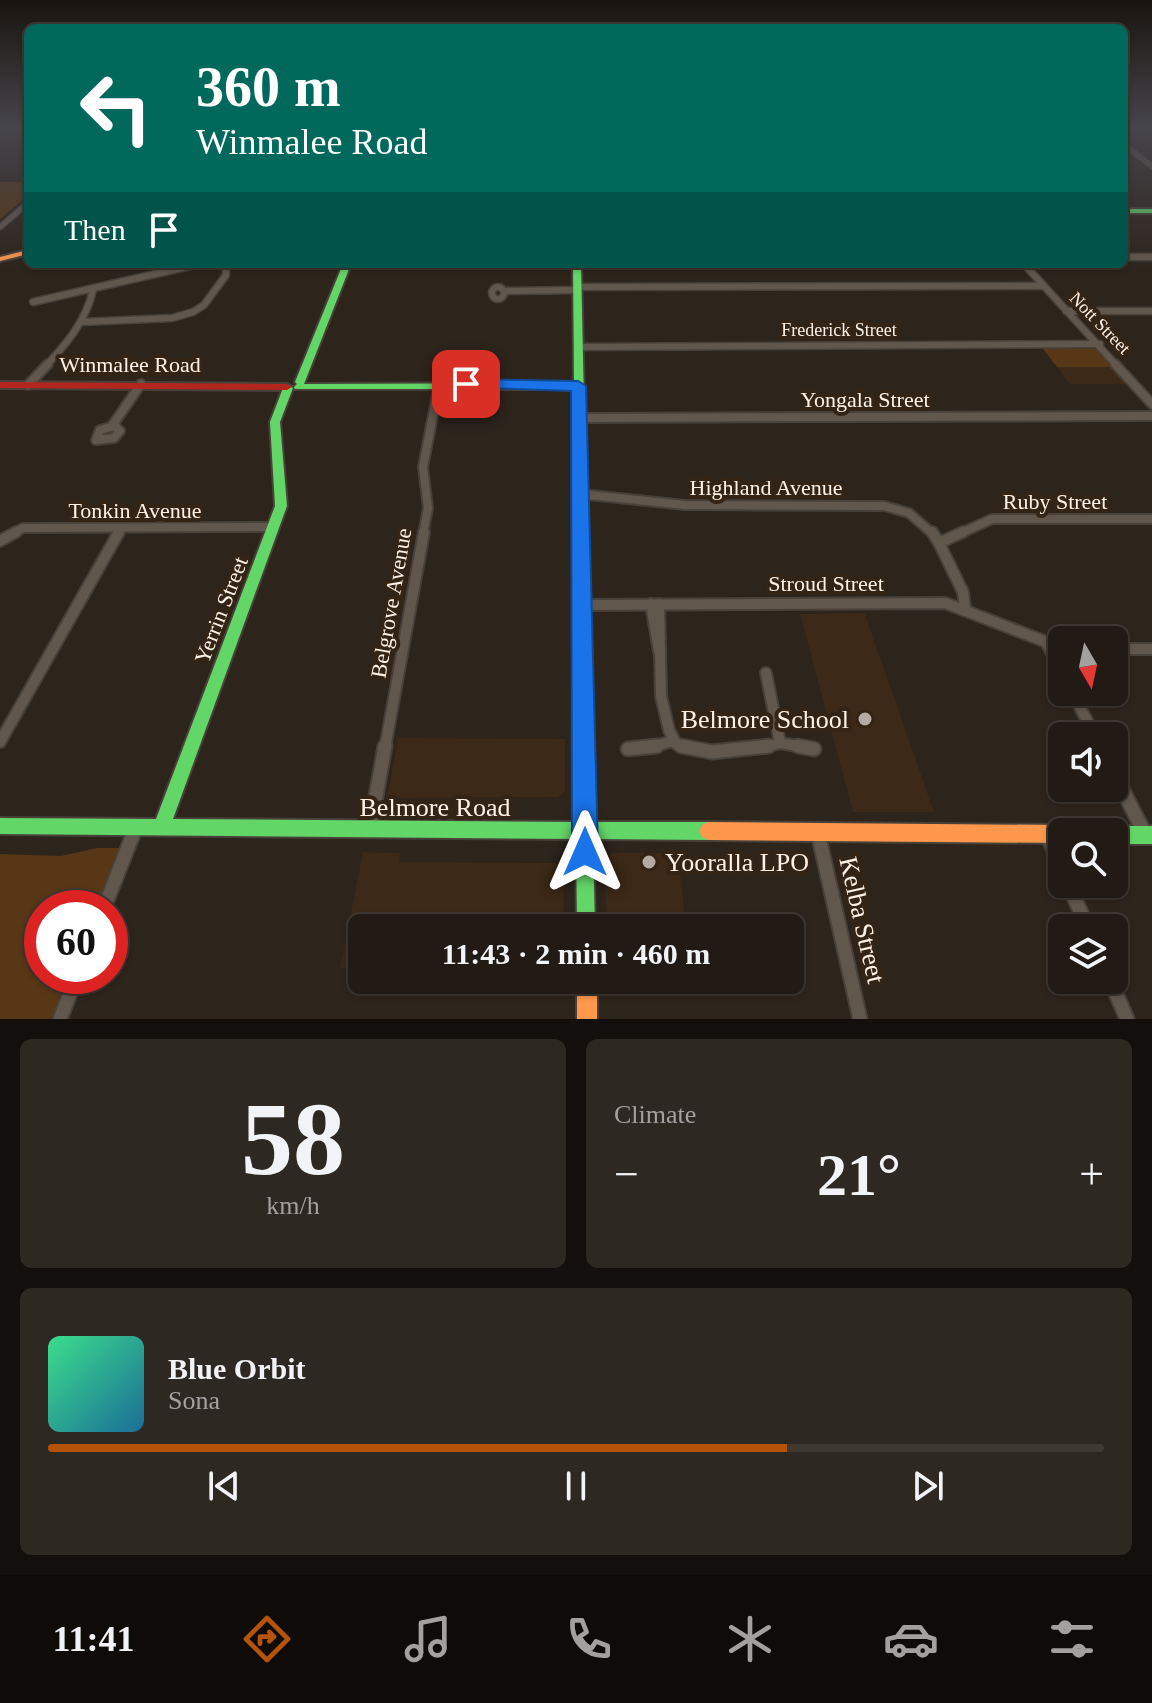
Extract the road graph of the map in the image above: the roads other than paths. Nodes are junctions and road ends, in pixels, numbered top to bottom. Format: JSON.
{"nodes":[{"id":1,"x":24,"y":206,"type":"edge"},
{"id":2,"x":1128,"y":210,"type":"edge"},
{"id":3,"x":1152,"y":211,"type":"edge"},
{"id":4,"x":0,"y":227,"type":"edge"},
{"id":5,"x":24,"y":253,"type":"edge"},
{"id":6,"x":1128,"y":257,"type":"edge"},
{"id":7,"x":1152,"y":257,"type":"edge"},
{"id":8,"x":0,"y":259,"type":"edge"},
{"id":9,"x":183,"y":268,"type":"edge"},
{"id":10,"x":226,"y":268,"type":"edge"},
{"id":11,"x":345,"y":268,"type":"edge"},
{"id":12,"x":577,"y":268,"type":"edge"},
{"id":13,"x":1028,"y":268,"type":"edge"},
{"id":14,"x":1044,"y":286,"type":"junction"},
{"id":15,"x":577,"y":289,"type":"junction"},
{"id":16,"x":93,"y":290,"type":"junction"},
{"id":17,"x":506,"y":291,"type":"dead end"},
{"id":18,"x":33,"y":302,"type":"dead end"},
{"id":19,"x":1066,"y":311,"type":"junction"},
{"id":20,"x":1152,"y":311,"type":"edge"},
{"id":21,"x":81,"y":322,"type":"junction"},
{"id":22,"x":1100,"y":344,"type":"junction"},
{"id":23,"x":578,"y":347,"type":"junction"},
{"id":24,"x":295,"y":383,"type":"junction"},
{"id":25,"x":141,"y":384,"type":"junction"},
{"id":26,"x":439,"y":384,"type":"junction"},
{"id":27,"x":578,"y":384,"type":"junction"},
{"id":28,"x":28,"y":385,"type":"junction"},
{"id":29,"x":1,"y":386,"type":"edge"},
{"id":30,"x":1152,"y":404,"type":"edge"},
{"id":31,"x":1152,"y":416,"type":"edge"},
{"id":32,"x":579,"y":418,"type":"junction"},
{"id":33,"x":112,"y":426,"type":"dead end"},
{"id":34,"x":580,"y":494,"type":"junction"},
{"id":35,"x":1152,"y":519,"type":"edge"},
{"id":36,"x":273,"y":527,"type":"junction"},
{"id":37,"x":121,"y":528,"type":"junction"},
{"id":38,"x":0,"y":541,"type":"edge"},
{"id":39,"x":939,"y":543,"type":"junction"},
{"id":40,"x":655,"y":604,"type":"junction"},
{"id":41,"x":582,"y":605,"type":"junction"},
{"id":42,"x":965,"y":608,"type":"junction"},
{"id":43,"x":1047,"y":644,"type":"edge"},
{"id":44,"x":1128,"y":649,"type":"edge"},
{"id":45,"x":1152,"y":649,"type":"edge"},
{"id":46,"x":766,"y":673,"type":"dead end"},
{"id":47,"x":673,"y":741,"type":"junction"},
{"id":48,"x":0,"y":742,"type":"edge"},
{"id":49,"x":780,"y":743,"type":"junction"},
{"id":50,"x":628,"y":749,"type":"dead end"},
{"id":51,"x":814,"y":749,"type":"dead end"},
{"id":52,"x":1128,"y":798,"type":"edge"},
{"id":53,"x":0,"y":826,"type":"edge"},
{"id":54,"x":136,"y":827,"type":"junction"},
{"id":55,"x":161,"y":828,"type":"junction"},
{"id":56,"x":370,"y":829,"type":"junction"},
{"id":57,"x":585,"y":830,"type":"junction"},
{"id":58,"x":818,"y":833,"type":"junction"},
{"id":59,"x":1047,"y":834,"type":"edge"},
{"id":60,"x":1128,"y":835,"type":"edge"},
{"id":61,"x":1149,"y":835,"type":"edge"},
{"id":62,"x":111,"y":890,"type":"edge"},
{"id":63,"x":586,"y":914,"type":"edge"},
{"id":64,"x":70,"y":994,"type":"edge"},
{"id":65,"x":587,"y":994,"type":"edge"},
{"id":66,"x":1116,"y":994,"type":"edge"},
{"id":67,"x":60,"y":1019,"type":"edge"},
{"id":68,"x":587,"y":1019,"type":"edge"},
{"id":69,"x":860,"y":1019,"type":"edge"},
{"id":70,"x":1127,"y":1019,"type":"edge"}],
"edges":[{"from":1,"to":4,"type":"street"},
{"from":2,"to":3,"type":"main road"},
{"from":5,"to":8,"type":"main road"},
{"from":6,"to":7,"type":"street"},
{"from":9,"to":16,"type":"street"},
{"from":10,"to":21,"type":"street"},
{"from":11,"to":24,"type":"main road","name":"Yerrin Street"},
{"from":12,"to":15,"type":"main road"},
{"from":13,"to":14,"type":"street","name":"Nott Street"},
{"from":14,"to":15,"type":"street"},
{"from":14,"to":19,"type":"street","name":"Nott Street"},
{"from":15,"to":17,"type":"street"},
{"from":15,"to":23,"type":"main road"},
{"from":16,"to":18,"type":"street"},
{"from":16,"to":21,"type":"street"},
{"from":19,"to":20,"type":"street"},
{"from":19,"to":22,"type":"street","name":"Nott Street"},
{"from":21,"to":28,"type":"street"},
{"from":22,"to":23,"type":"street","name":"Frederick Street"},
{"from":22,"to":30,"type":"street","name":"Nott Street"},
{"from":23,"to":27,"type":"main road"},
{"from":24,"to":25,"type":"main road","name":"Winmalee Road"},
{"from":24,"to":26,"type":"main road","name":"Winmalee Road"},
{"from":24,"to":36,"type":"main road","name":"Yerrin Street"},
{"from":25,"to":28,"type":"main road","name":"Winmalee Road"},
{"from":25,"to":33,"type":"street"},
{"from":26,"to":27,"type":"main road","name":"Winmalee Road"},
{"from":26,"to":56,"type":"street","name":"Belgrove Avenue"},
{"from":27,"to":32,"type":"main road"},
{"from":28,"to":29,"type":"main road","name":"Winmalee Road"},
{"from":31,"to":32,"type":"street","name":"Yongala Street"},
{"from":32,"to":34,"type":"main road"},
{"from":34,"to":39,"type":"street","name":"Highland Avenue"},
{"from":34,"to":41,"type":"main road"},
{"from":35,"to":39,"type":"street","name":"Ruby Street"},
{"from":36,"to":37,"type":"street","name":"Tonkin Avenue"},
{"from":36,"to":55,"type":"main road","name":"Yerrin Street"},
{"from":37,"to":38,"type":"street","name":"Tonkin Avenue"},
{"from":37,"to":48,"type":"street"},
{"from":39,"to":42,"type":"street"},
{"from":40,"to":41,"type":"street","name":"Stroud Street"},
{"from":40,"to":42,"type":"street","name":"Stroud Street"},
{"from":40,"to":47,"type":"street"},
{"from":41,"to":57,"type":"main road"},
{"from":42,"to":43,"type":"street","name":"Stroud Street"},
{"from":44,"to":45,"type":"street"},
{"from":46,"to":49,"type":"street"},
{"from":47,"to":49,"type":"street"},
{"from":47,"to":50,"type":"street"},
{"from":49,"to":51,"type":"street"},
{"from":52,"to":61,"type":"street"},
{"from":53,"to":54,"type":"main road","name":"Belmore Road"},
{"from":54,"to":55,"type":"main road","name":"Belmore Road"},
{"from":54,"to":62,"type":"street"},
{"from":55,"to":56,"type":"main road","name":"Belmore Road"},
{"from":56,"to":57,"type":"main road","name":"Belmore Road"},
{"from":57,"to":58,"type":"main road","name":"Belmore Road"},
{"from":57,"to":63,"type":"main road"},
{"from":58,"to":59,"type":"main road","name":"Belmore Road"},
{"from":58,"to":69,"type":"street","name":"Kelba Street"},
{"from":60,"to":61,"type":"main road"},
{"from":64,"to":67,"type":"street"},
{"from":65,"to":68,"type":"main road"},
{"from":66,"to":70,"type":"street"}]}
